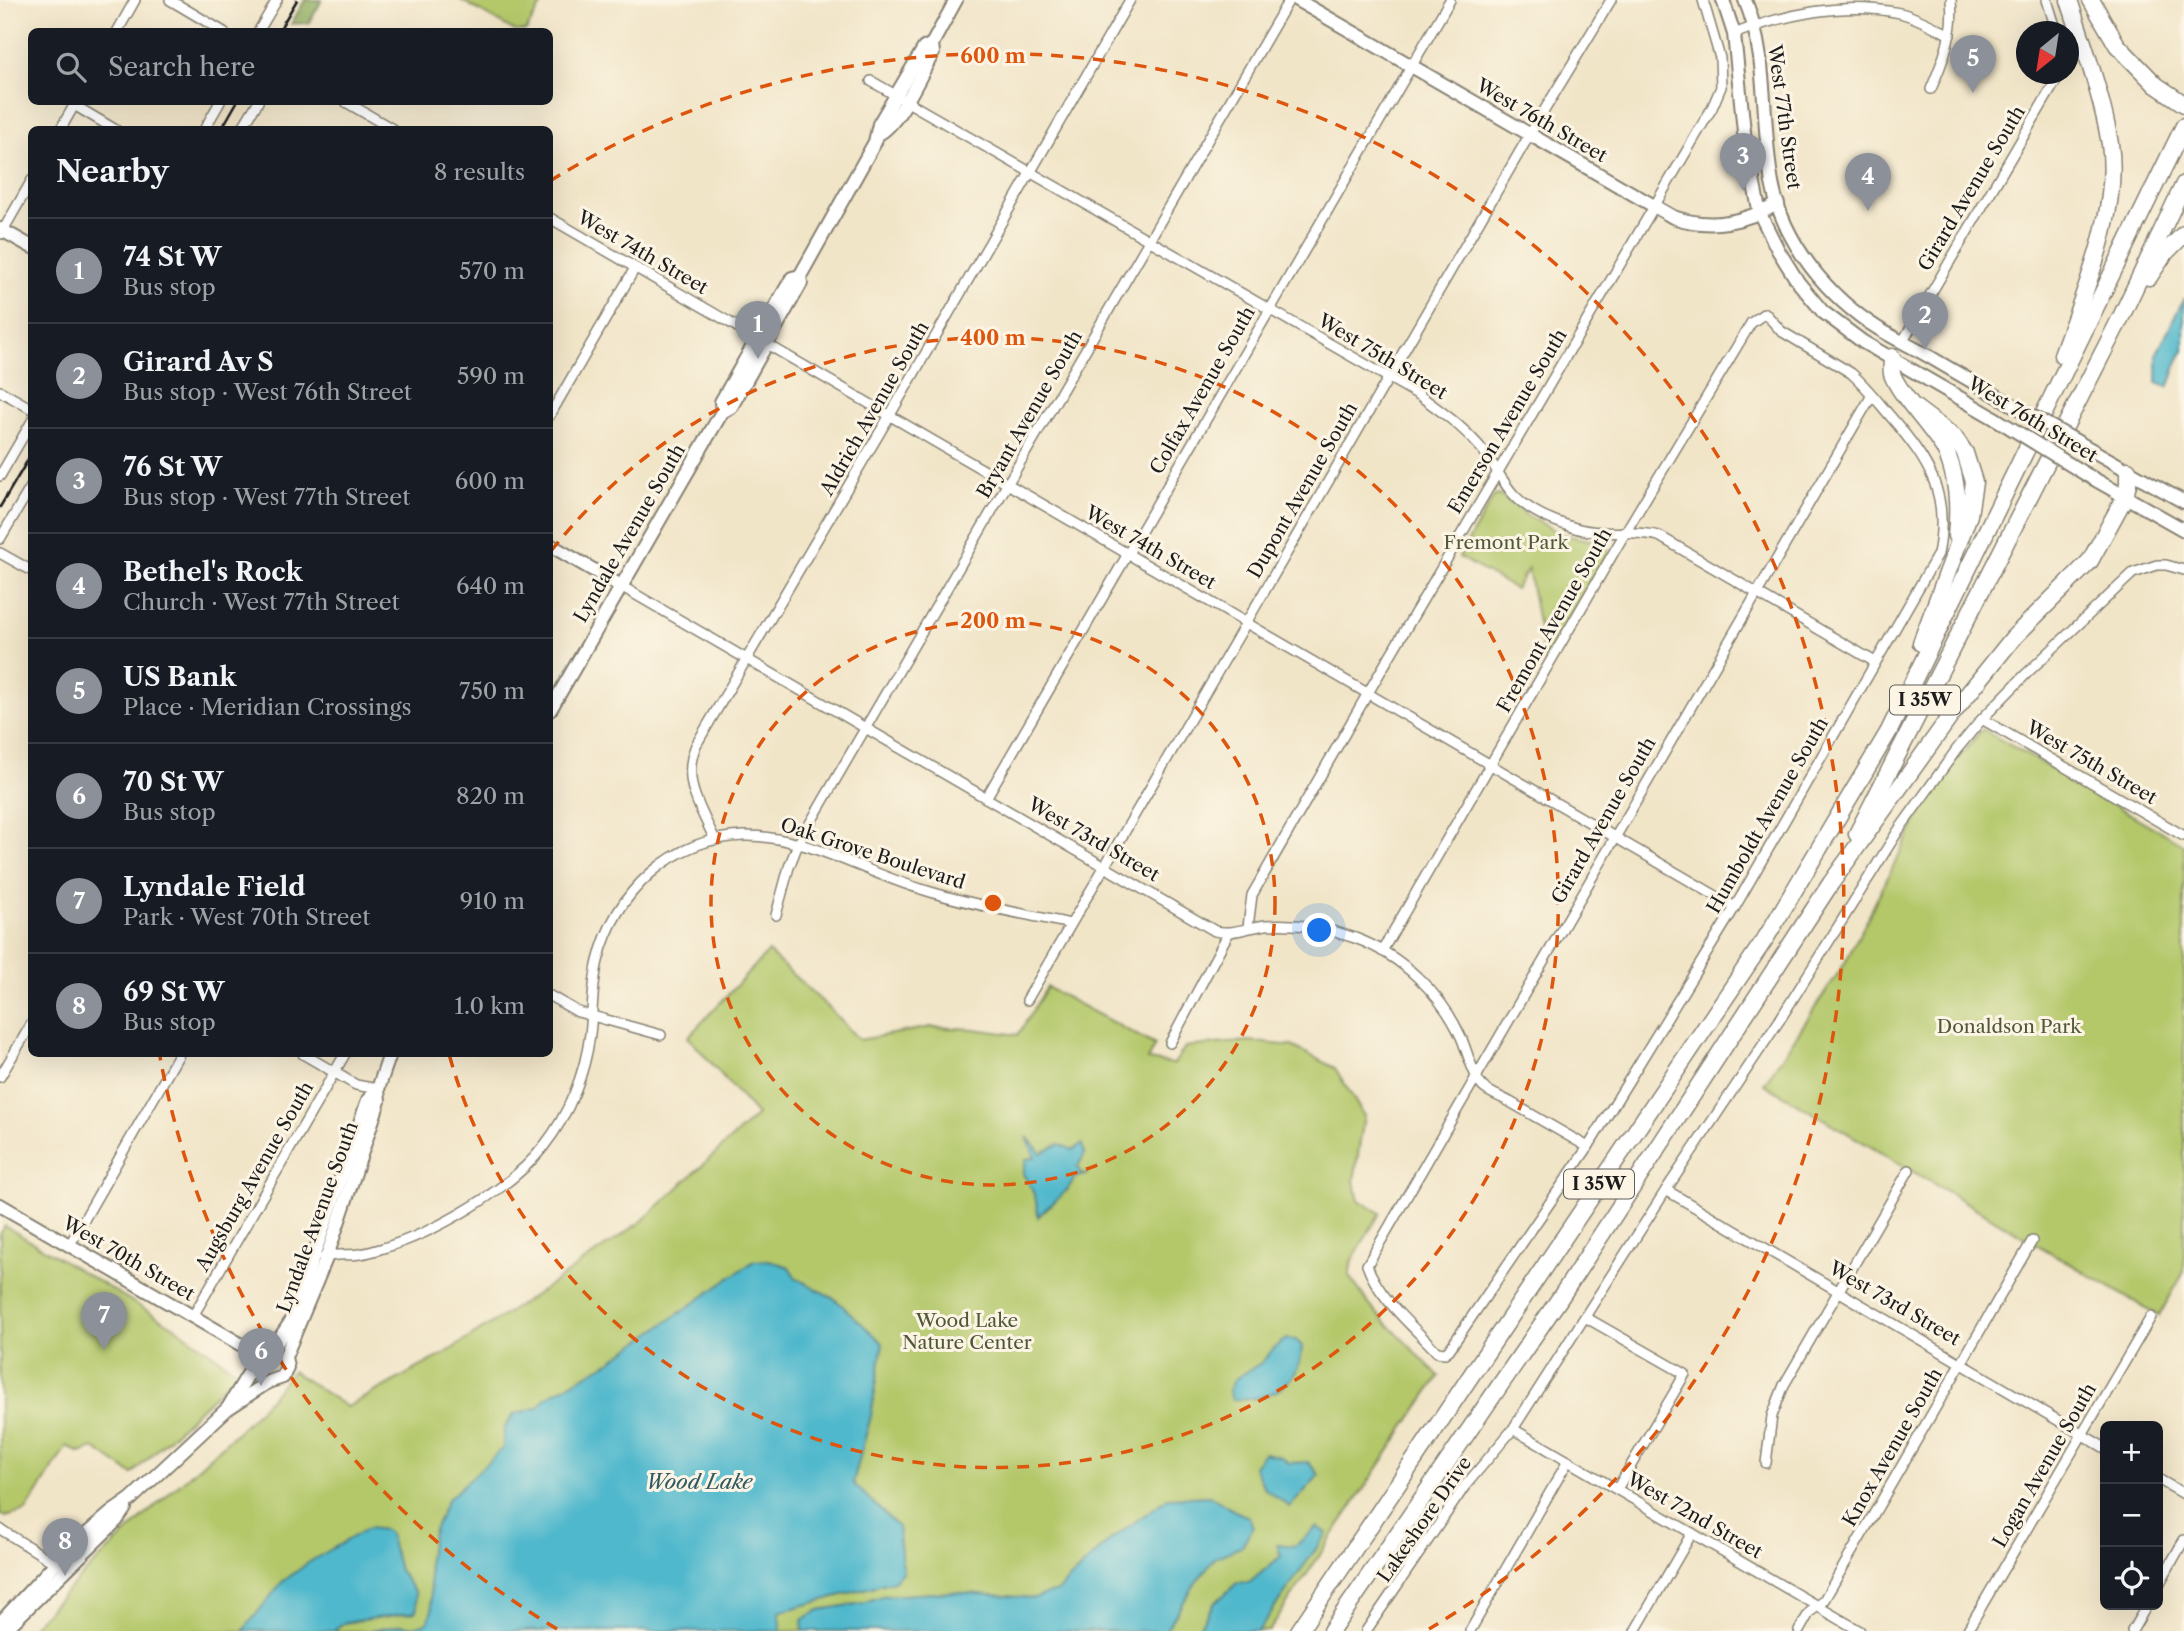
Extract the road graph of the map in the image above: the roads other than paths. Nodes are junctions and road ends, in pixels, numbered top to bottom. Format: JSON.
{"nodes":[{"id":1,"x":135,"y":0,"type":"edge"},
{"id":2,"x":170,"y":0,"type":"edge"},
{"id":3,"x":277,"y":0,"type":"edge"},
{"id":4,"x":956,"y":0,"type":"edge"},
{"id":5,"x":1130,"y":0,"type":"edge"},
{"id":6,"x":1289,"y":0,"type":"edge"},
{"id":7,"x":1297,"y":0,"type":"edge"},
{"id":8,"x":1450,"y":0,"type":"edge"},
{"id":9,"x":1611,"y":0,"type":"edge"},
{"id":10,"x":1703,"y":0,"type":"edge"},
{"id":11,"x":1723,"y":0,"type":"edge"},
{"id":12,"x":1745,"y":0,"type":"edge"},
{"id":13,"x":1951,"y":0,"type":"edge"},
{"id":14,"x":2047,"y":0,"type":"edge"},
{"id":15,"x":2069,"y":0,"type":"edge"},
{"id":16,"x":2093,"y":0,"type":"edge"},
{"id":17,"x":2054,"y":21,"type":"edge"},
{"id":18,"x":1753,"y":26,"type":"junction"},
{"id":19,"x":119,"y":28,"type":"edge"},
{"id":20,"x":216,"y":28,"type":"edge"},
{"id":21,"x":260,"y":28,"type":"edge"},
{"id":22,"x":1734,"y":34,"type":"junction"},
{"id":23,"x":1950,"y":35,"type":"junction"},
{"id":24,"x":1411,"y":66,"type":"junction"},
{"id":25,"x":871,"y":81,"type":"dead end"},
{"id":26,"x":2054,"y":84,"type":"edge"},
{"id":27,"x":1931,"y":89,"type":"dead end"},
{"id":28,"x":900,"y":98,"type":"junction"},
{"id":29,"x":2184,"y":104,"type":"edge"},
{"id":30,"x":74,"y":105,"type":"edge"},
{"id":31,"x":78,"y":105,"type":"edge"},
{"id":32,"x":218,"y":105,"type":"edge"},
{"id":33,"x":256,"y":105,"type":"edge"},
{"id":34,"x":351,"y":105,"type":"edge"},
{"id":35,"x":62,"y":126,"type":"edge"},
{"id":36,"x":110,"y":126,"type":"edge"},
{"id":37,"x":206,"y":126,"type":"edge"},
{"id":38,"x":243,"y":126,"type":"edge"},
{"id":39,"x":384,"y":126,"type":"edge"},
{"id":40,"x":2184,"y":126,"type":"edge"},
{"id":41,"x":1530,"y":134,"type":"junction"},
{"id":42,"x":1031,"y":172,"type":"junction"},
{"id":43,"x":2184,"y":184,"type":"edge"},
{"id":44,"x":28,"y":187,"type":"edge"},
{"id":45,"x":1778,"y":204,"type":"junction"},
{"id":46,"x":1654,"y":207,"type":"junction"},
{"id":47,"x":1760,"y":214,"type":"junction"},
{"id":48,"x":553,"y":220,"type":"edge"},
{"id":49,"x":1,"y":232,"type":"edge"},
{"id":50,"x":2184,"y":234,"type":"edge"},
{"id":51,"x":1150,"y":241,"type":"junction"},
{"id":52,"x":28,"y":245,"type":"edge"},
{"id":53,"x":635,"y":268,"type":"junction"},
{"id":54,"x":1269,"y":309,"type":"junction"},
{"id":55,"x":1765,"y":313,"type":"joint"},
{"id":56,"x":2120,"y":319,"type":"junction"},
{"id":57,"x":1879,"y":328,"type":"joint"},
{"id":58,"x":762,"y":340,"type":"junction"},
{"id":59,"x":1903,"y":341,"type":"junction"},
{"id":60,"x":1863,"y":342,"type":"joint"},
{"id":61,"x":1892,"y":357,"type":"junction"},
{"id":62,"x":1388,"y":378,"type":"junction"},
{"id":63,"x":0,"y":391,"type":"edge"},
{"id":64,"x":1872,"y":395,"type":"junction"},
{"id":65,"x":28,"y":407,"type":"edge"},
{"id":66,"x":553,"y":410,"type":"edge"},
{"id":67,"x":890,"y":415,"type":"junction"},
{"id":68,"x":2039,"y":421,"type":"junction"},
{"id":69,"x":28,"y":428,"type":"edge"},
{"id":70,"x":2127,"y":470,"type":"junction"},
{"id":71,"x":1497,"y":471,"type":"junction"},
{"id":72,"x":0,"y":476,"type":"edge"},
{"id":73,"x":1009,"y":484,"type":"junction"},
{"id":74,"x":28,"y":492,"type":"edge"},
{"id":75,"x":2125,"y":496,"type":"junction"},
{"id":76,"x":2184,"y":502,"type":"edge"},
{"id":77,"x":2184,"y":530,"type":"edge"},
{"id":78,"x":1625,"y":533,"type":"junction"},
{"id":79,"x":0,"y":539,"type":"edge"},
{"id":80,"x":553,"y":547,"type":"edge"},
{"id":81,"x":0,"y":553,"type":"edge"},
{"id":82,"x":1128,"y":553,"type":"junction"},
{"id":83,"x":28,"y":569,"type":"edge"},
{"id":84,"x":2184,"y":570,"type":"edge"},
{"id":85,"x":621,"y":586,"type":"junction"},
{"id":86,"x":1757,"y":594,"type":"junction"},
{"id":87,"x":1246,"y":622,"type":"junction"},
{"id":88,"x":747,"y":659,"type":"junction"},
{"id":89,"x":1875,"y":662,"type":"junction"},
{"id":90,"x":1368,"y":693,"type":"junction"},
{"id":91,"x":553,"y":705,"type":"edge"},
{"id":92,"x":1982,"y":719,"type":"junction"},
{"id":93,"x":866,"y":728,"type":"junction"},
{"id":94,"x":1889,"y":731,"type":"junction"},
{"id":95,"x":1490,"y":764,"type":"junction"},
{"id":96,"x":986,"y":798,"type":"junction"},
{"id":97,"x":2184,"y":836,"type":"edge"},
{"id":98,"x":1615,"y":838,"type":"junction"},
{"id":99,"x":715,"y":840,"type":"junction"},
{"id":100,"x":798,"y":844,"type":"junction"},
{"id":101,"x":1104,"y":867,"type":"junction"},
{"id":102,"x":1832,"y":883,"type":"junction"},
{"id":103,"x":1735,"y":907,"type":"junction"},
{"id":104,"x":776,"y":915,"type":"dead end"},
{"id":105,"x":1070,"y":924,"type":"junction"},
{"id":106,"x":1248,"y":927,"type":"junction"},
{"id":107,"x":1228,"y":934,"type":"junction"},
{"id":108,"x":1382,"y":951,"type":"junction"},
{"id":109,"x":553,"y":998,"type":"edge"},
{"id":110,"x":1027,"y":1000,"type":"dead end"},
{"id":111,"x":592,"y":1015,"type":"junction"},
{"id":112,"x":28,"y":1030,"type":"edge"},
{"id":113,"x":661,"y":1035,"type":"dead end"},
{"id":114,"x":1170,"y":1043,"type":"dead end"},
{"id":115,"x":176,"y":1057,"type":"edge"},
{"id":116,"x":308,"y":1057,"type":"edge"},
{"id":117,"x":343,"y":1057,"type":"edge"},
{"id":118,"x":389,"y":1057,"type":"edge"},
{"id":119,"x":335,"y":1072,"type":"junction"},
{"id":120,"x":1476,"y":1074,"type":"junction"},
{"id":121,"x":0,"y":1077,"type":"edge"},
{"id":122,"x":378,"y":1089,"type":"junction"},
{"id":123,"x":1588,"y":1147,"type":"junction"},
{"id":124,"x":1909,"y":1170,"type":"dead end"},
{"id":125,"x":1666,"y":1190,"type":"junction"},
{"id":126,"x":0,"y":1205,"type":"edge"},
{"id":127,"x":2032,"y":1241,"type":"dead end"},
{"id":128,"x":69,"y":1246,"type":"junction"},
{"id":129,"x":327,"y":1256,"type":"junction"},
{"id":130,"x":312,"y":1263,"type":"junction"},
{"id":131,"x":1838,"y":1292,"type":"junction"},
{"id":132,"x":193,"y":1316,"type":"junction"},
{"id":133,"x":1585,"y":1317,"type":"junction"},
{"id":134,"x":2151,"y":1317,"type":"dead end"},
{"id":135,"x":240,"y":1343,"type":"junction"},
{"id":136,"x":267,"y":1349,"type":"junction"},
{"id":137,"x":1445,"y":1353,"type":"joint"},
{"id":138,"x":285,"y":1357,"type":"junction"},
{"id":139,"x":1961,"y":1363,"type":"junction"},
{"id":140,"x":253,"y":1364,"type":"junction"},
{"id":141,"x":268,"y":1382,"type":"junction"},
{"id":142,"x":227,"y":1409,"type":"junction"},
{"id":143,"x":1513,"y":1429,"type":"junction"},
{"id":144,"x":2082,"y":1434,"type":"junction"},
{"id":145,"x":2100,"y":1445,"type":"edge"},
{"id":146,"x":1568,"y":1461,"type":"junction"},
{"id":147,"x":1766,"y":1463,"type":"dead end"},
{"id":148,"x":2163,"y":1482,"type":"edge"},
{"id":149,"x":1617,"y":1489,"type":"junction"},
{"id":150,"x":2184,"y":1494,"type":"edge"},
{"id":151,"x":0,"y":1529,"type":"edge"},
{"id":152,"x":1692,"y":1533,"type":"junction"},
{"id":153,"x":2184,"y":1540,"type":"edge"},
{"id":154,"x":60,"y":1567,"type":"junction"},
{"id":155,"x":2163,"y":1577,"type":"edge"},
{"id":156,"x":1816,"y":1606,"type":"junction"},
{"id":157,"x":2144,"y":1610,"type":"edge"},
{"id":158,"x":0,"y":1623,"type":"edge"},
{"id":159,"x":4,"y":1631,"type":"edge"},
{"id":160,"x":1299,"y":1631,"type":"edge"},
{"id":161,"x":1331,"y":1631,"type":"edge"},
{"id":162,"x":1366,"y":1631,"type":"edge"},
{"id":163,"x":1470,"y":1631,"type":"edge"},
{"id":164,"x":1635,"y":1631,"type":"edge"},
{"id":165,"x":1799,"y":1631,"type":"edge"},
{"id":166,"x":1860,"y":1631,"type":"edge"},
{"id":167,"x":1967,"y":1631,"type":"edge"},
{"id":168,"x":2132,"y":1631,"type":"edge"}],
"edges":[{"from":1,"to":19,"type":"street"},
{"from":2,"to":20,"type":"street"},
{"from":3,"to":21,"type":"street"},
{"from":4,"to":28,"type":"street","name":"Lyndale Avenue South"},
{"from":5,"to":42,"type":"street","name":"Aldrich Avenue South"},
{"from":6,"to":51,"type":"street","name":"Bryant Avenue South"},
{"from":7,"to":24,"type":"street","name":"West 76th Street"},
{"from":8,"to":24,"type":"street","name":"Colfax Avenue South"},
{"from":9,"to":41,"type":"street","name":"Dupont Avenue South"},
{"from":10,"to":46,"type":"street","name":"Emerson Avenue South"},
{"from":11,"to":22,"type":"street","name":"West 77th Street"},
{"from":12,"to":18,"type":"street","name":"West 77th Street"},
{"from":13,"to":23,"type":"street"},
{"from":14,"to":17,"type":"street"},
{"from":15,"to":68,"type":"highway"},
{"from":16,"to":29,"type":"highway"},
{"from":18,"to":22,"type":"street"},
{"from":18,"to":23,"type":"street"},
{"from":18,"to":45,"type":"street","name":"West 77th Street"},
{"from":22,"to":47,"type":"street","name":"West 77th Street"},
{"from":23,"to":27,"type":"street"},
{"from":24,"to":41,"type":"street","name":"West 76th Street"},
{"from":24,"to":54,"type":"street","name":"Colfax Avenue South"},
{"from":25,"to":28,"type":"street","name":"West 75th Street"},
{"from":26,"to":59,"type":"street","name":"Girard Avenue South"},
{"from":28,"to":42,"type":"street","name":"West 75th Street"},
{"from":28,"to":58,"type":"street","name":"Lyndale Avenue South"},
{"from":30,"to":35,"type":"street"},
{"from":31,"to":36,"type":"street"},
{"from":32,"to":37,"type":"street"},
{"from":33,"to":38,"type":"street"},
{"from":34,"to":39,"type":"street"},
{"from":40,"to":68,"type":"highway","number":"I 35W"},
{"from":41,"to":46,"type":"street","name":"West 76th Street"},
{"from":41,"to":62,"type":"street","name":"Dupont Avenue South"},
{"from":42,"to":51,"type":"street","name":"West 75th Street"},
{"from":42,"to":67,"type":"street","name":"Aldrich Avenue South"},
{"from":43,"to":56,"type":"highway","number":"I 35W"},
{"from":44,"to":49,"type":"street"},
{"from":45,"to":47,"type":"street","name":"West 76th Street"},
{"from":45,"to":57,"type":"street","name":"West 77th Street"},
{"from":46,"to":47,"type":"street","name":"West 76th Street"},
{"from":46,"to":71,"type":"street","name":"Emerson Avenue South"},
{"from":47,"to":60,"type":"street","name":"West 77th Street"},
{"from":48,"to":53,"type":"street","name":"West 74th Street"},
{"from":49,"to":52,"type":"street"},
{"from":50,"to":56,"type":"highway"},
{"from":51,"to":54,"type":"street","name":"West 75th Street"},
{"from":51,"to":73,"type":"street","name":"Bryant Avenue South"},
{"from":53,"to":58,"type":"street","name":"West 74th Street"},
{"from":53,"to":66,"type":"street"},
{"from":54,"to":62,"type":"street","name":"West 75th Street"},
{"from":54,"to":82,"type":"street","name":"Colfax Avenue South"},
{"from":55,"to":64,"type":"street","name":"Humboldt Avenue South"},
{"from":55,"to":78,"type":"street","name":"Fremont Avenue South"},
{"from":56,"to":102,"type":"highway","number":"I 35W"},
{"from":57,"to":59,"type":"street","name":"West 76th Street"},
{"from":58,"to":67,"type":"street","name":"West 74th Street"},
{"from":58,"to":85,"type":"street","name":"Lyndale Avenue South"},
{"from":59,"to":61,"type":"street","name":"Girard Avenue South"},
{"from":59,"to":70,"type":"street","name":"West 76th Street","bridge":true},
{"from":60,"to":61,"type":"street","name":"West 76th Street"},
{"from":61,"to":75,"type":"street","name":"West 76th Street","bridge":true},
{"from":61,"to":94,"type":"highway"},
{"from":62,"to":71,"type":"street","name":"West 75th Street"},
{"from":62,"to":87,"type":"street","name":"Dupont Avenue South"},
{"from":63,"to":65,"type":"street"},
{"from":64,"to":86,"type":"street","name":"Girard Avenue South"},
{"from":64,"to":89,"type":"street","name":"Humboldt Avenue South"},
{"from":67,"to":73,"type":"street","name":"West 74th Street"},
{"from":67,"to":88,"type":"street","name":"Aldrich Avenue South"},
{"from":68,"to":94,"type":"highway","number":"I 35W"},
{"from":69,"to":72,"type":"street"},
{"from":70,"to":75,"type":"highway"},
{"from":70,"to":76,"type":"street","name":"West 76th Street"},
{"from":71,"to":78,"type":"street","name":"West 75th Street"},
{"from":71,"to":90,"type":"street","name":"Emerson Avenue South"},
{"from":73,"to":82,"type":"street","name":"West 74th Street"},
{"from":73,"to":93,"type":"street","name":"Bryant Avenue South"},
{"from":74,"to":79,"type":"street"},
{"from":75,"to":77,"type":"street","name":"West 76th Street"},
{"from":75,"to":102,"type":"highway"},
{"from":78,"to":86,"type":"street","name":"West 75th Street"},
{"from":78,"to":95,"type":"street","name":"Fremont Avenue South"},
{"from":80,"to":85,"type":"street","name":"West 73rd Street"},
{"from":81,"to":83,"type":"street"},
{"from":82,"to":87,"type":"street","name":"West 74th Street"},
{"from":82,"to":96,"type":"street","name":"Colfax Avenue South"},
{"from":84,"to":92,"type":"street"},
{"from":85,"to":88,"type":"street","name":"West 73rd Street"},
{"from":85,"to":91,"type":"street","name":"Lyndale Avenue South"},
{"from":86,"to":89,"type":"street","name":"West 75th Street"},
{"from":86,"to":98,"type":"street","name":"Girard Avenue South"},
{"from":87,"to":90,"type":"street","name":"West 74th Street"},
{"from":87,"to":101,"type":"street","name":"Dupont Avenue South"},
{"from":88,"to":93,"type":"street","name":"West 73rd Street"},
{"from":88,"to":99,"type":"street","name":"Aldrich Avenue South"},
{"from":89,"to":103,"type":"street","name":"Humboldt Avenue South"},
{"from":90,"to":95,"type":"street","name":"West 74th Street"},
{"from":90,"to":106,"type":"street","name":"Emerson Avenue South"},
{"from":92,"to":97,"type":"street","name":"West 75th Street"},
{"from":92,"to":125,"type":"street"},
{"from":93,"to":96,"type":"street","name":"West 73rd Street"},
{"from":93,"to":100,"type":"street","name":"Bryant Avenue South"},
{"from":94,"to":160,"type":"highway","number":"I 35W"},
{"from":95,"to":98,"type":"street","name":"West 74th Street"},
{"from":95,"to":108,"type":"street","name":"Fremont Avenue South"},
{"from":96,"to":101,"type":"street","name":"West 73rd Street"},
{"from":98,"to":103,"type":"street","name":"West 74th Street"},
{"from":98,"to":120,"type":"street","name":"Girard Avenue South"},
{"from":99,"to":100,"type":"street","name":"Oak Grove Boulevard"},
{"from":99,"to":111,"type":"street","name":"Oak Grove Boulevard"},
{"from":100,"to":104,"type":"street","name":"Bryant Avenue South"},
{"from":100,"to":105,"type":"street","name":"Oak Grove Boulevard"},
{"from":101,"to":105,"type":"street","name":"Dupont Avenue South"},
{"from":101,"to":107,"type":"street","name":"West 73rd Street"},
{"from":102,"to":161,"type":"highway","number":"I 35W"},
{"from":103,"to":123,"type":"street","name":"Humboldt Avenue South"},
{"from":105,"to":110,"type":"street","name":"Dupont Avenue South"},
{"from":106,"to":107,"type":"street"},
{"from":106,"to":108,"type":"street"},
{"from":107,"to":114,"type":"street"},
{"from":108,"to":120,"type":"street"},
{"from":109,"to":111,"type":"street"},
{"from":111,"to":113,"type":"street"},
{"from":111,"to":129,"type":"street","name":"Oak Grove Boulevard"},
{"from":112,"to":121,"type":"street"},
{"from":115,"to":128,"type":"street"},
{"from":116,"to":119,"type":"street"},
{"from":117,"to":119,"type":"street","name":"Augsburg Avenue South"},
{"from":118,"to":122,"type":"street","name":"Lyndale Avenue South"},
{"from":119,"to":122,"type":"street"},
{"from":119,"to":132,"type":"street","name":"Augsburg Avenue South"},
{"from":120,"to":123,"type":"street"},
{"from":120,"to":137,"type":"street","name":"Girard Avenue South"},
{"from":122,"to":129,"type":"street","name":"Lyndale Avenue South"},
{"from":122,"to":130,"type":"street","name":"Lyndale Avenue South"},
{"from":123,"to":137,"type":"street","name":"Humboldt Avenue South"},
{"from":124,"to":131,"type":"street"},
{"from":125,"to":131,"type":"street","name":"West 73rd Street"},
{"from":125,"to":133,"type":"street"},
{"from":126,"to":128,"type":"street","name":"West 70th Street"},
{"from":127,"to":139,"type":"street","name":"Knox Avenue South"},
{"from":128,"to":132,"type":"street","name":"West 70th Street"},
{"from":129,"to":130,"type":"street","name":"Oak Grove Boulevard"},
{"from":129,"to":138,"type":"street","name":"Lyndale Avenue South"},
{"from":130,"to":136,"type":"street","name":"Lyndale Avenue South"},
{"from":131,"to":139,"type":"street","name":"West 73rd Street"},
{"from":131,"to":147,"type":"street"},
{"from":132,"to":135,"type":"street","name":"West 70th Street"},
{"from":133,"to":143,"type":"street"},
{"from":133,"to":149,"type":"street"},
{"from":134,"to":144,"type":"street","name":"Logan Avenue South"},
{"from":135,"to":136,"type":"street","name":"West 70th Street"},
{"from":135,"to":140,"type":"street","name":"West 70th Street"},
{"from":136,"to":138,"type":"street"},
{"from":136,"to":140,"type":"street","name":"Lyndale Avenue South"},
{"from":138,"to":141,"type":"street","name":"Lyndale Avenue South"},
{"from":139,"to":144,"type":"street","name":"West 73rd Street"},
{"from":139,"to":156,"type":"street","name":"Knox Avenue South"},
{"from":140,"to":141,"type":"street"},
{"from":140,"to":142,"type":"street","name":"Lyndale Avenue South"},
{"from":141,"to":142,"type":"street","name":"Lyndale Avenue South"},
{"from":142,"to":154,"type":"street","name":"Lyndale Avenue South"},
{"from":143,"to":146,"type":"street","name":"West 72nd Street"},
{"from":143,"to":162,"type":"street","name":"Lakeshore Drive"},
{"from":144,"to":145,"type":"street","name":"West 73rd Street"},
{"from":144,"to":167,"type":"street","name":"Logan Avenue South"},
{"from":146,"to":149,"type":"street","name":"West 72nd Street"},
{"from":146,"to":163,"type":"street"},
{"from":148,"to":150,"type":"street"},
{"from":149,"to":152,"type":"street","name":"West 72nd Street"},
{"from":151,"to":154,"type":"street"},
{"from":152,"to":156,"type":"street","name":"West 72nd Street"},
{"from":152,"to":164,"type":"street"},
{"from":153,"to":155,"type":"street"},
{"from":154,"to":158,"type":"street","name":"Lyndale Avenue South"},
{"from":154,"to":159,"type":"street","name":"Lyndale Avenue South"},
{"from":156,"to":165,"type":"street","name":"Knox Avenue South"},
{"from":156,"to":166,"type":"street","name":"West 72nd Street"},
{"from":157,"to":168,"type":"street"}]}
